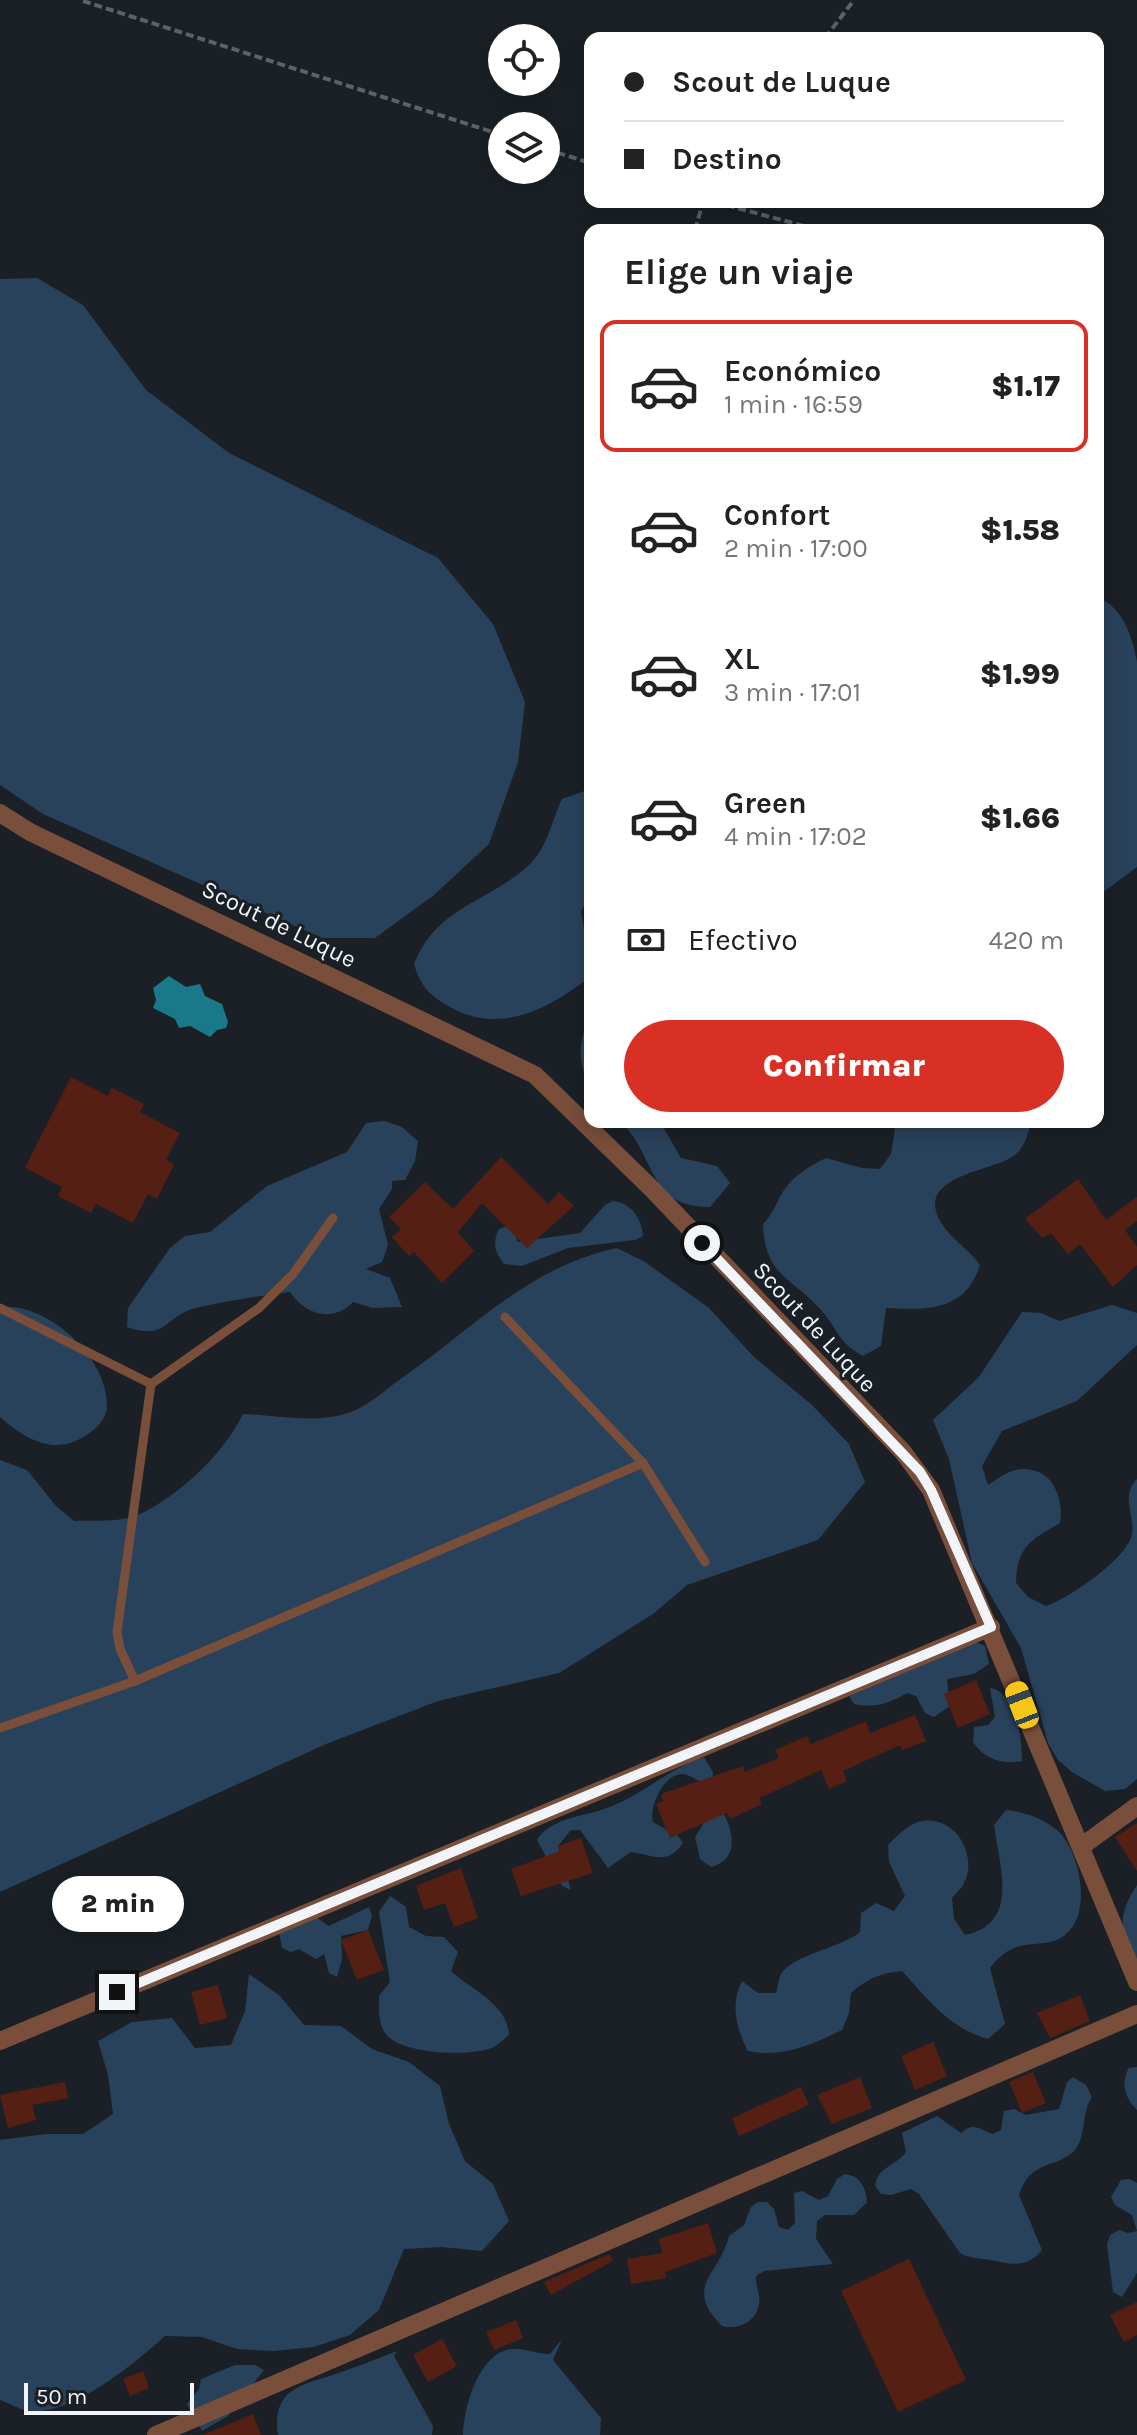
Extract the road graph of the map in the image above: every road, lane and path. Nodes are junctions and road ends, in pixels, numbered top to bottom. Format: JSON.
{"nodes":[{"id":1,"x":854,"y":0,"type":"edge"},
{"id":2,"x":83,"y":1,"type":"edge"},
{"id":3,"x":830,"y":32,"type":"edge"},
{"id":4,"x":488,"y":131,"type":"edge"},
{"id":5,"x":560,"y":153,"type":"edge"},
{"id":6,"x":584,"y":161,"type":"edge"},
{"id":7,"x":737,"y":208,"type":"edge"},
{"id":8,"x":797,"y":224,"type":"edge"},
{"id":9,"x":0,"y":813,"type":"edge"},
{"id":10,"x":584,"y":1123,"type":"edge"},
{"id":11,"x":589,"y":1128,"type":"edge"},
{"id":12,"x":333,"y":1218,"type":"dead end"},
{"id":13,"x":0,"y":1308,"type":"edge"},
{"id":14,"x":505,"y":1317,"type":"dead end"},
{"id":15,"x":151,"y":1384,"type":"junction"},
{"id":16,"x":643,"y":1463,"type":"junction"},
{"id":17,"x":705,"y":1562,"type":"dead end"},
{"id":18,"x":991,"y":1627,"type":"junction"},
{"id":19,"x":135,"y":1681,"type":"junction"},
{"id":20,"x":0,"y":1728,"type":"edge"},
{"id":21,"x":1137,"y":1806,"type":"edge"},
{"id":22,"x":1082,"y":1846,"type":"junction"},
{"id":23,"x":1137,"y":1982,"type":"edge"},
{"id":24,"x":1137,"y":2014,"type":"edge"},
{"id":25,"x":0,"y":2041,"type":"edge"},
{"id":26,"x":156,"y":2435,"type":"edge"}],
"edges":[{"from":1,"to":3,"type":"path"},
{"from":2,"to":4,"type":"path"},
{"from":5,"to":6,"type":"path"},
{"from":7,"to":8,"type":"path"},
{"from":9,"to":10,"type":"street","name":"Scout de Luque"},
{"from":11,"to":18,"type":"street","name":"Scout de Luque"},
{"from":12,"to":15,"type":"lane"},
{"from":13,"to":15,"type":"lane"},
{"from":14,"to":16,"type":"lane"},
{"from":15,"to":19,"type":"lane"},
{"from":16,"to":17,"type":"lane"},
{"from":16,"to":19,"type":"lane"},
{"from":18,"to":22,"type":"street","name":"Scout de Luque"},
{"from":18,"to":25,"type":"street"},
{"from":19,"to":20,"type":"lane"},
{"from":21,"to":22,"type":"street"},
{"from":22,"to":23,"type":"street","name":"Scout de Luque"},
{"from":24,"to":26,"type":"street"}]}
